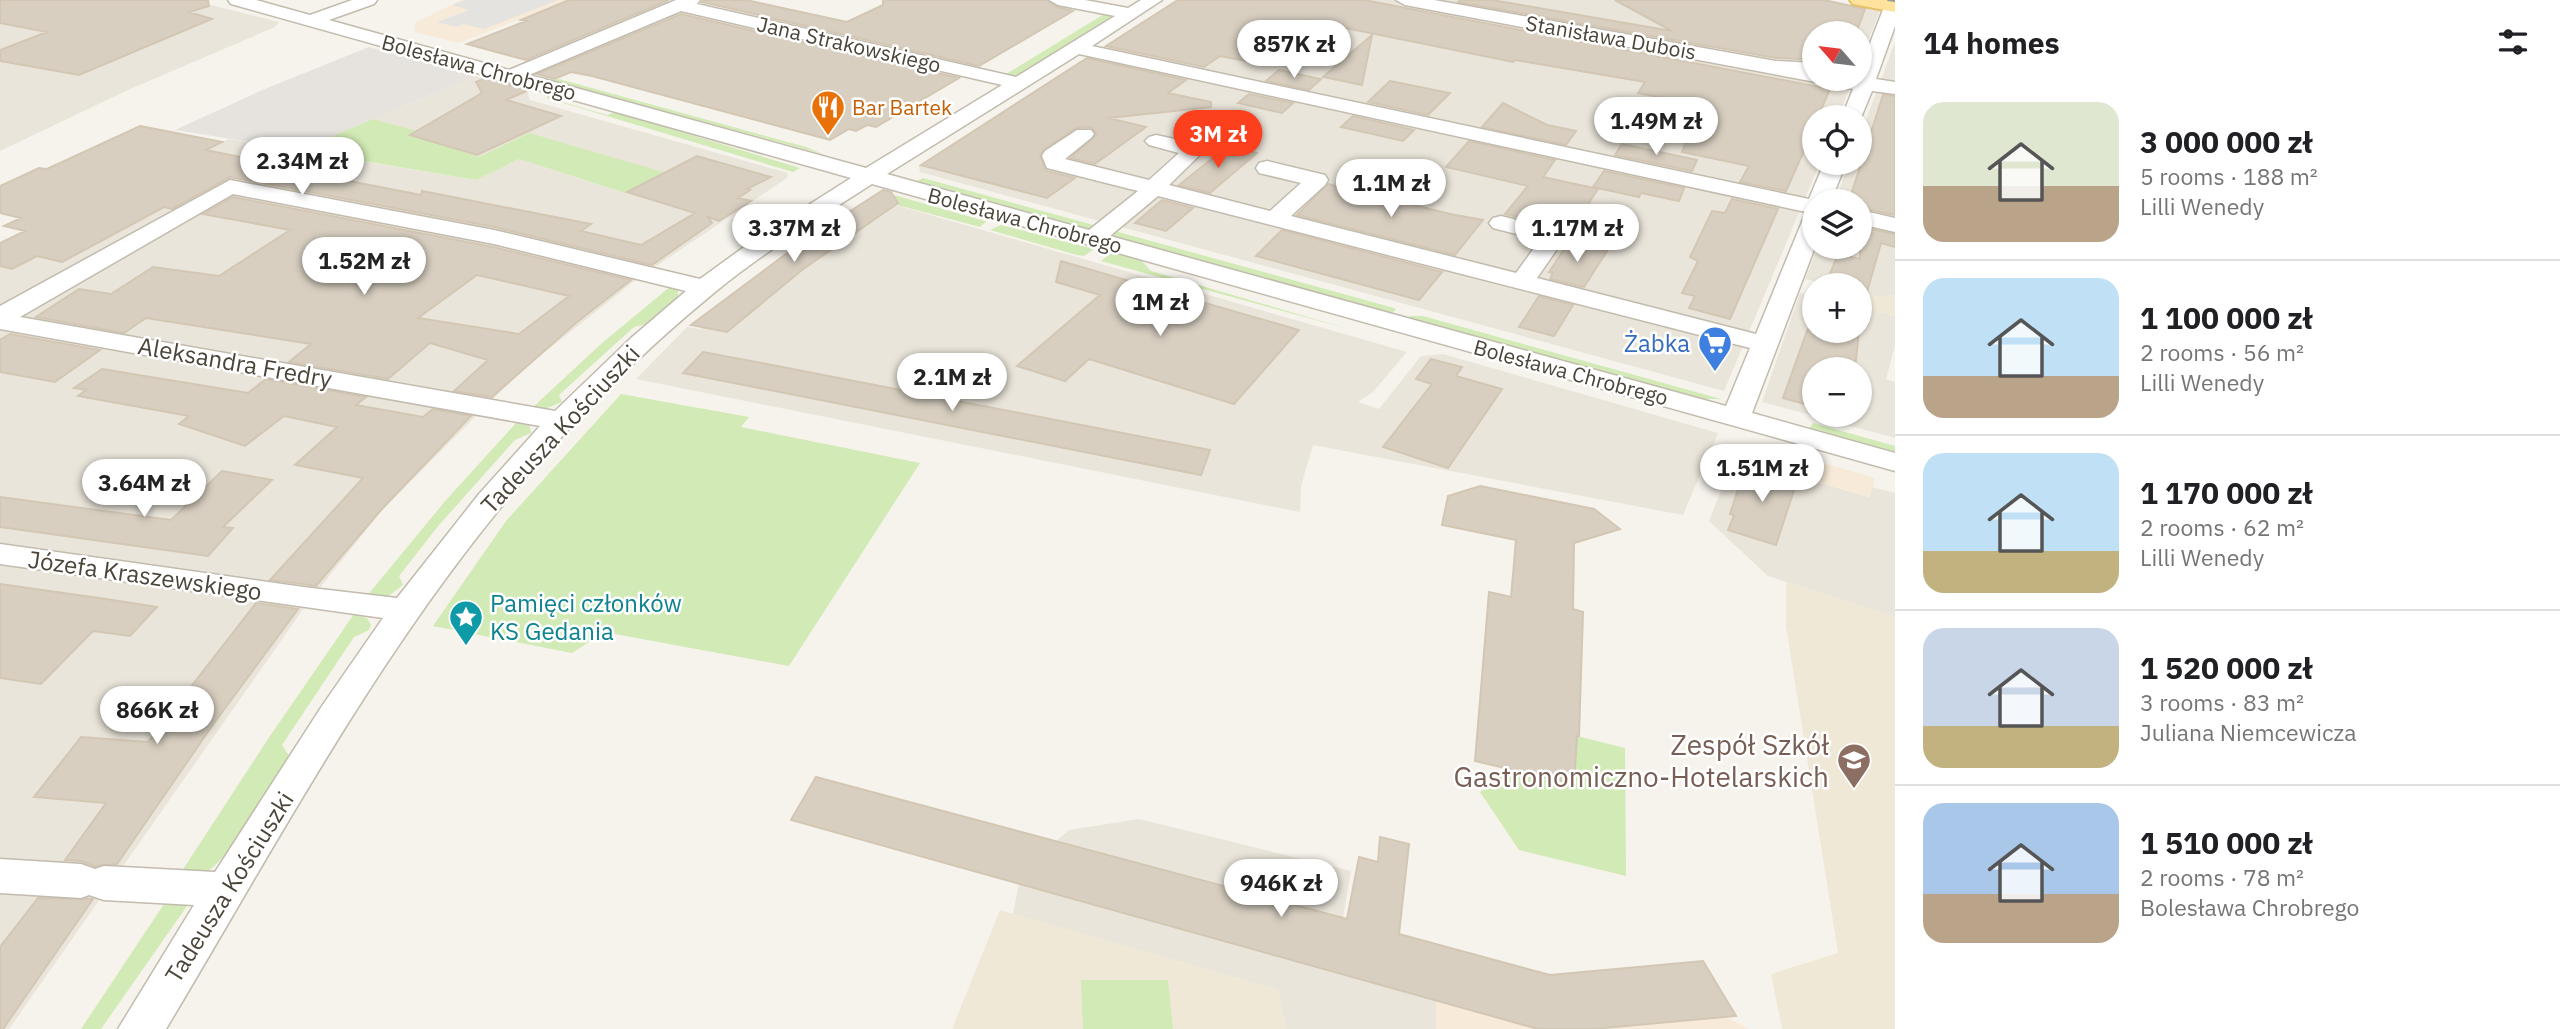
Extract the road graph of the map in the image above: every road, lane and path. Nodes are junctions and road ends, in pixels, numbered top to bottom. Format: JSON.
{"nodes":[{"id":1,"x":237,"y":0,"type":"edge"},
{"id":2,"x":368,"y":0,"type":"edge"},
{"id":3,"x":1058,"y":0,"type":"edge"},
{"id":4,"x":1153,"y":0,"type":"edge"},
{"id":5,"x":1405,"y":0,"type":"edge"},
{"id":6,"x":1860,"y":0,"type":"edge"},
{"id":7,"x":685,"y":2,"type":"edge"},
{"id":8,"x":1895,"y":4,"type":"edge"},
{"id":9,"x":1131,"y":14,"type":"junction"},
{"id":10,"x":312,"y":20,"type":"junction"},
{"id":11,"x":1076,"y":48,"type":"junction"},
{"id":12,"x":1872,"y":55,"type":"edge"},
{"id":13,"x":1776,"y":67,"type":"junction"},
{"id":14,"x":1802,"y":68,"type":"edge"},
{"id":15,"x":513,"y":75,"type":"junction"},
{"id":16,"x":1802,"y":77,"type":"edge"},
{"id":17,"x":1019,"y":83,"type":"junction"},
{"id":18,"x":1872,"y":83,"type":"edge"},
{"id":19,"x":1895,"y":88,"type":"edge"},
{"id":20,"x":1084,"y":134,"type":"dead end"},
{"id":21,"x":1156,"y":141,"type":"dead end"},
{"id":22,"x":1267,"y":167,"type":"dead end"},
{"id":23,"x":868,"y":177,"type":"junction"},
{"id":24,"x":1156,"y":187,"type":"junction"},
{"id":25,"x":1802,"y":204,"type":"edge"},
{"id":26,"x":1277,"y":217,"type":"junction"},
{"id":27,"x":1872,"y":220,"type":"edge"},
{"id":28,"x":1501,"y":223,"type":"dead end"},
{"id":29,"x":1895,"y":225,"type":"edge"},
{"id":30,"x":1093,"y":238,"type":"junction"},
{"id":31,"x":1802,"y":249,"type":"edge"},
{"id":32,"x":1523,"y":281,"type":"junction"},
{"id":33,"x":705,"y":288,"type":"junction"},
{"id":34,"x":0,"y":319,"type":"edge"},
{"id":35,"x":1765,"y":344,"type":"junction"},
{"id":36,"x":1736,"y":418,"type":"junction"},
{"id":37,"x":561,"y":421,"type":"junction"},
{"id":38,"x":1895,"y":462,"type":"edge"},
{"id":39,"x":0,"y":554,"type":"edge"},
{"id":40,"x":406,"y":610,"type":"junction"},
{"id":41,"x":0,"y":876,"type":"edge"},
{"id":42,"x":227,"y":890,"type":"junction"},
{"id":43,"x":141,"y":1029,"type":"edge"}],
"edges":[{"from":1,"to":10,"type":"street","name":"Bolesława Chrobrego"},
{"from":2,"to":10,"type":"street"},
{"from":3,"to":9,"type":"street"},
{"from":4,"to":9,"type":"street","name":"Tadeusza Kościuszki"},
{"from":5,"to":13,"type":"street","name":"Stanisława Dubois"},
{"from":6,"to":8,"type":"main road"},
{"from":7,"to":15,"type":"street"},
{"from":7,"to":17,"type":"street","name":"Jana Strakowskiego"},
{"from":8,"to":12,"type":"street"},
{"from":9,"to":11,"type":"street","name":"Tadeusza Kościuszki"},
{"from":10,"to":15,"type":"street","name":"Bolesława Chrobrego"},
{"from":11,"to":17,"type":"street","name":"Tadeusza Kościuszki"},
{"from":11,"to":25,"type":"street"},
{"from":13,"to":14,"type":"street","name":"Stanisława Dubois"},
{"from":13,"to":16,"type":"street","name":"Stanisława Dubois"},
{"from":15,"to":23,"type":"street","name":"Bolesława Chrobrego"},
{"from":17,"to":23,"type":"street","name":"Tadeusza Kościuszki"},
{"from":18,"to":19,"type":"street","name":"Stanisława Dubois"},
{"from":20,"to":24,"type":"street"},
{"from":21,"to":24,"type":"street"},
{"from":22,"to":26,"type":"street"},
{"from":23,"to":30,"type":"street","name":"Bolesława Chrobrego"},
{"from":23,"to":33,"type":"street","name":"Tadeusza Kościuszki"},
{"from":24,"to":26,"type":"street"},
{"from":24,"to":30,"type":"street"},
{"from":26,"to":32,"type":"street"},
{"from":27,"to":29,"type":"street"},
{"from":28,"to":32,"type":"street"},
{"from":30,"to":36,"type":"street","name":"Bolesława Chrobrego"},
{"from":31,"to":35,"type":"street"},
{"from":32,"to":35,"type":"street"},
{"from":33,"to":34,"type":"street"},
{"from":33,"to":37,"type":"street","name":"Tadeusza Kościuszki"},
{"from":34,"to":37,"type":"street","name":"Aleksandra Fredry"},
{"from":35,"to":36,"type":"street"},
{"from":36,"to":38,"type":"street","name":"Bolesława Chrobrego"},
{"from":37,"to":40,"type":"street","name":"Tadeusza Kościuszki"},
{"from":39,"to":40,"type":"street","name":"Józefa Kraszewskiego"},
{"from":40,"to":42,"type":"street","name":"Tadeusza Kościuszki"},
{"from":41,"to":42,"type":"street"},
{"from":42,"to":43,"type":"street","name":"Tadeusza Kościuszki"}]}
